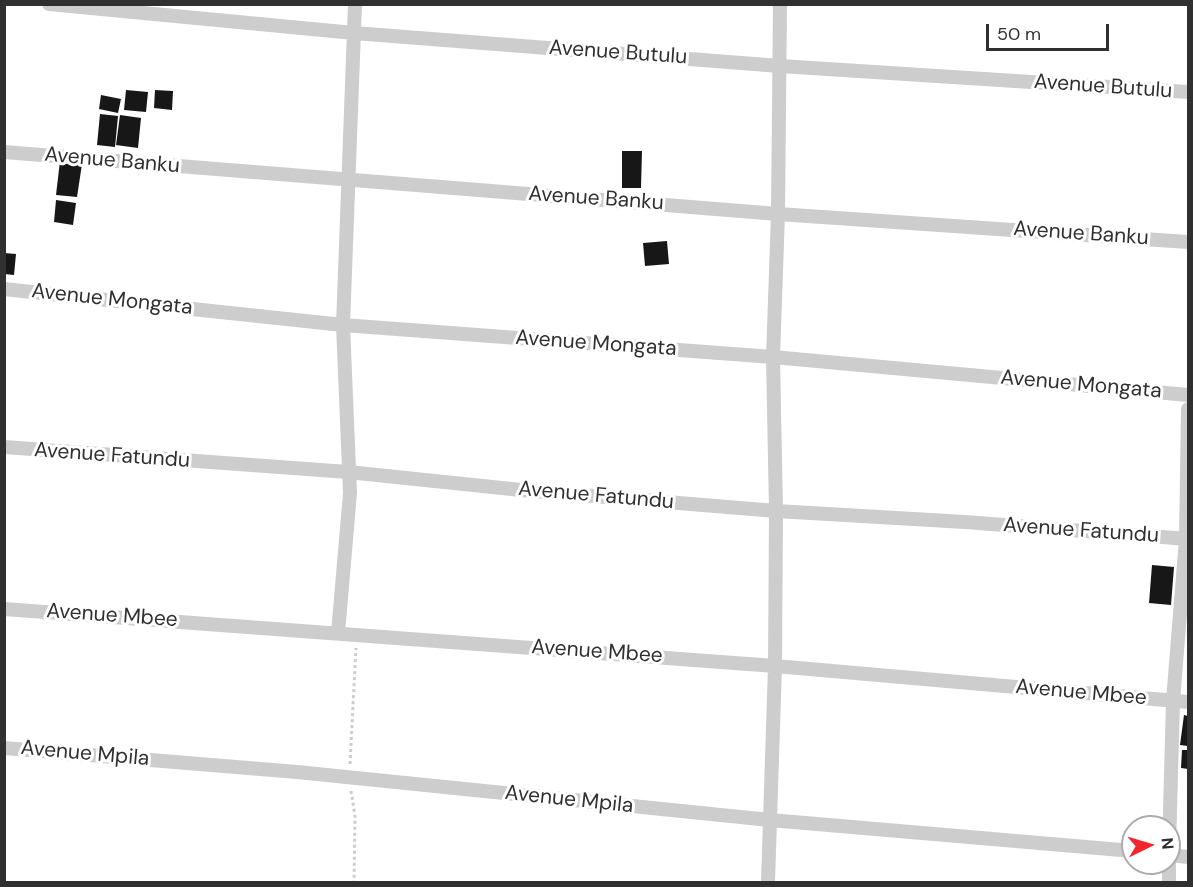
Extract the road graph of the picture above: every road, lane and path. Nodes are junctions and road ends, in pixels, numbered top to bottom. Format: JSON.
{"nodes":[{"id":1,"x":49,"y":4,"type":"edge"},
{"id":2,"x":355,"y":4,"type":"edge"},
{"id":3,"x":780,"y":4,"type":"edge"},
{"id":4,"x":354,"y":33,"type":"junction"},
{"id":5,"x":780,"y":66,"type":"junction"},
{"id":6,"x":1188,"y":92,"type":"edge"},
{"id":7,"x":4,"y":152,"type":"edge"},
{"id":8,"x":348,"y":180,"type":"junction"},
{"id":9,"x":778,"y":213,"type":"junction"},
{"id":10,"x":1188,"y":242,"type":"edge"},
{"id":11,"x":4,"y":289,"type":"edge"},
{"id":12,"x":343,"y":325,"type":"junction"},
{"id":13,"x":773,"y":357,"type":"junction"},
{"id":14,"x":1188,"y":395,"type":"edge"},
{"id":15,"x":1188,"y":409,"type":"edge"},
{"id":16,"x":4,"y":447,"type":"edge"},
{"id":17,"x":348,"y":472,"type":"junction"},
{"id":18,"x":777,"y":511,"type":"junction"},
{"id":19,"x":1187,"y":539,"type":"edge"},
{"id":20,"x":4,"y":609,"type":"edge"},
{"id":21,"x":338,"y":633,"type":"junction"},
{"id":22,"x":357,"y":634,"type":"junction"},
{"id":23,"x":774,"y":666,"type":"junction"},
{"id":24,"x":1173,"y":701,"type":"junction"},
{"id":25,"x":1188,"y":702,"type":"edge"},
{"id":26,"x":4,"y":748,"type":"edge"},
{"id":27,"x":349,"y":777,"type":"junction"},
{"id":28,"x":1170,"y":815,"type":"edge"},
{"id":29,"x":770,"y":820,"type":"junction"},
{"id":30,"x":1121,"y":850,"type":"edge"},
{"id":31,"x":354,"y":882,"type":"edge"},
{"id":32,"x":768,"y":882,"type":"edge"}],
"edges":[{"from":1,"to":4,"type":"street","name":"Avenue Butulu"},
{"from":2,"to":4,"type":"street"},
{"from":3,"to":5,"type":"street"},
{"from":4,"to":5,"type":"street","name":"Avenue Butulu"},
{"from":4,"to":8,"type":"street"},
{"from":5,"to":6,"type":"street","name":"Avenue Butulu"},
{"from":5,"to":9,"type":"street"},
{"from":7,"to":8,"type":"street","name":"Avenue Banku"},
{"from":8,"to":9,"type":"street","name":"Avenue Banku"},
{"from":8,"to":12,"type":"street"},
{"from":9,"to":10,"type":"street","name":"Avenue Banku"},
{"from":9,"to":13,"type":"street"},
{"from":11,"to":12,"type":"street","name":"Avenue Mongata"},
{"from":12,"to":13,"type":"street","name":"Avenue Mongata"},
{"from":12,"to":17,"type":"street"},
{"from":13,"to":14,"type":"street","name":"Avenue Mongata"},
{"from":13,"to":18,"type":"street"},
{"from":15,"to":19,"type":"street"},
{"from":16,"to":17,"type":"street","name":"Avenue Fatundu"},
{"from":17,"to":18,"type":"street","name":"Avenue Fatundu"},
{"from":17,"to":21,"type":"street"},
{"from":18,"to":19,"type":"street","name":"Avenue Fatundu"},
{"from":18,"to":23,"type":"street"},
{"from":19,"to":24,"type":"street"},
{"from":20,"to":21,"type":"street","name":"Avenue Mbee"},
{"from":21,"to":22,"type":"street","name":"Avenue Mbee"},
{"from":22,"to":23,"type":"street","name":"Avenue Mbee"},
{"from":22,"to":27,"type":"path"},
{"from":23,"to":24,"type":"street","name":"Avenue Mbee"},
{"from":23,"to":29,"type":"street"},
{"from":24,"to":25,"type":"street","name":"Avenue Mbee"},
{"from":24,"to":28,"type":"street"},
{"from":26,"to":27,"type":"street","name":"Avenue Mpila"},
{"from":27,"to":29,"type":"street","name":"Avenue Mpila"},
{"from":27,"to":31,"type":"path"},
{"from":29,"to":30,"type":"street","name":"Avenue Mpila"},
{"from":29,"to":32,"type":"street"}]}
